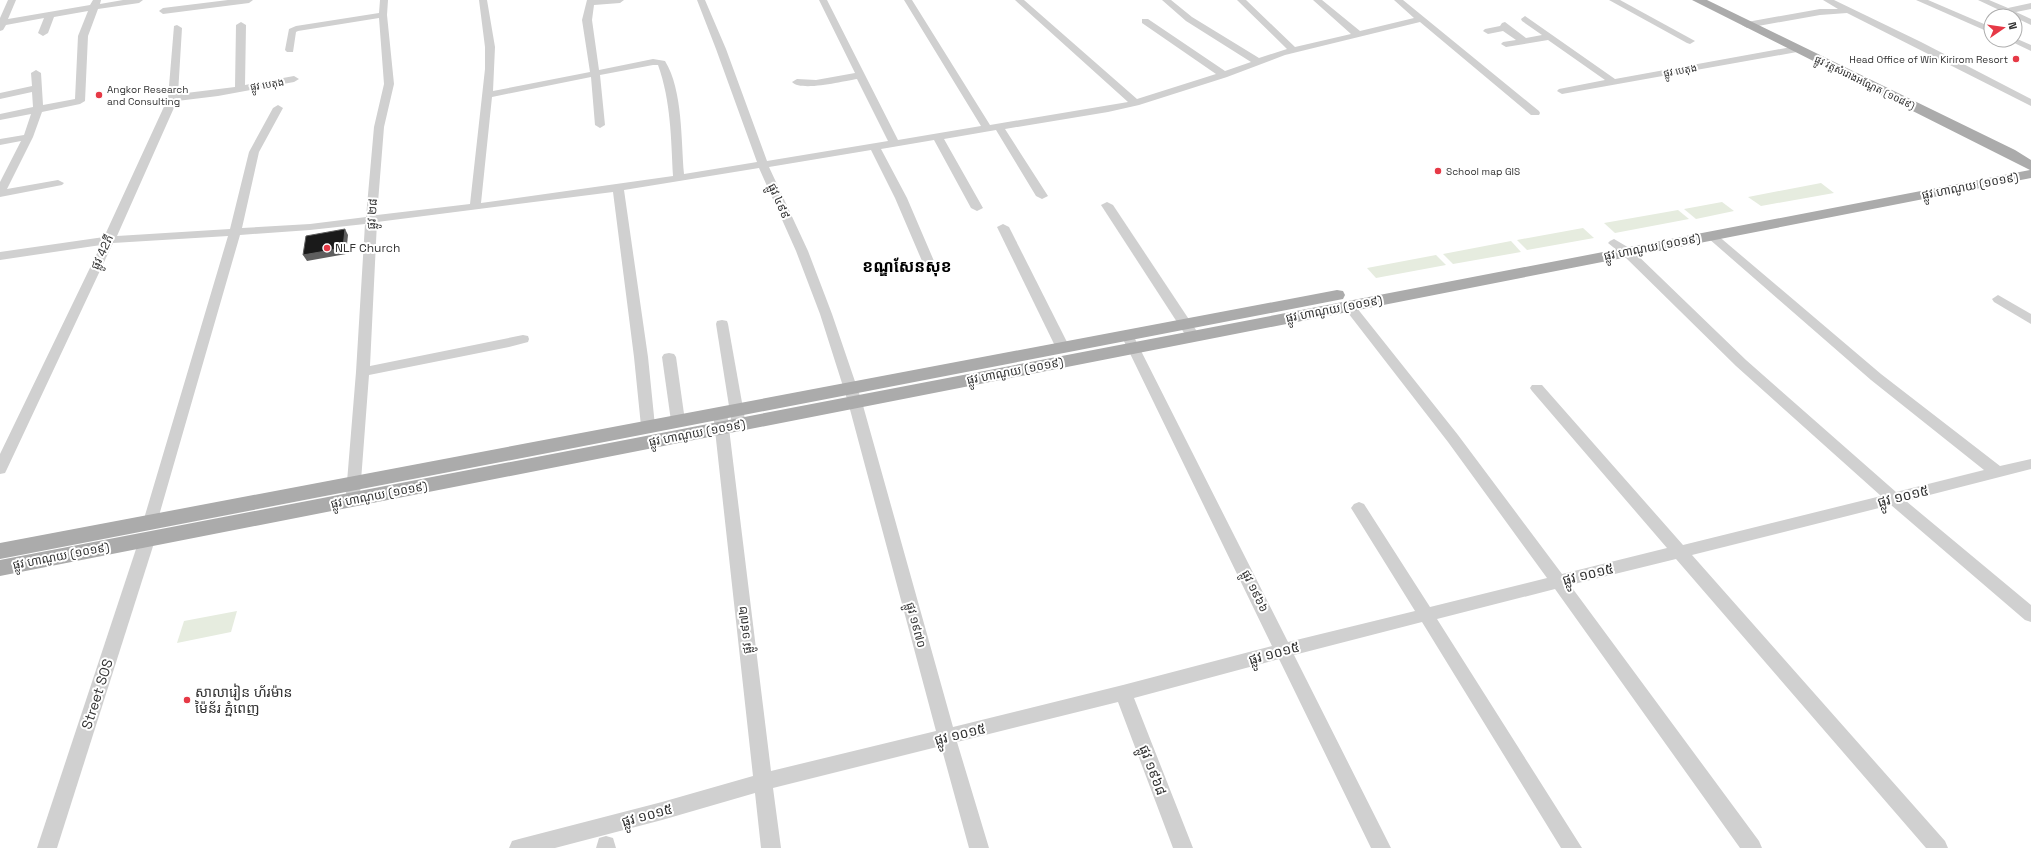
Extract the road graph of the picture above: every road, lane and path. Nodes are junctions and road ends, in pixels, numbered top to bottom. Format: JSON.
{"nodes":[{"id":1,"x":12,"y":0,"type":"edge"},
{"id":2,"x":139,"y":0,"type":"edge"},
{"id":3,"x":249,"y":0,"type":"edge"},
{"id":4,"x":384,"y":0,"type":"edge"},
{"id":5,"x":483,"y":0,"type":"edge"},
{"id":6,"x":620,"y":0,"type":"edge"},
{"id":7,"x":701,"y":0,"type":"edge"},
{"id":8,"x":823,"y":0,"type":"edge"},
{"id":9,"x":908,"y":0,"type":"edge"},
{"id":10,"x":1019,"y":0,"type":"edge"},
{"id":11,"x":1166,"y":0,"type":"edge"},
{"id":12,"x":1241,"y":0,"type":"edge"},
{"id":13,"x":1317,"y":0,"type":"edge"},
{"id":14,"x":1398,"y":0,"type":"edge"},
{"id":15,"x":1613,"y":0,"type":"edge"},
{"id":16,"x":1698,"y":0,"type":"edge"},
{"id":17,"x":1827,"y":0,"type":"edge"},
{"id":18,"x":1920,"y":0,"type":"edge"},
{"id":19,"x":1982,"y":0,"type":"edge"},
{"id":20,"x":590,"y":1,"type":"edge"},
{"id":21,"x":96,"y":4,"type":"edge"},
{"id":22,"x":1999,"y":8,"type":"edge"},
{"id":23,"x":1848,"y":10,"type":"junction"},
{"id":24,"x":163,"y":11,"type":"dead end"},
{"id":25,"x":50,"y":15,"type":"junction"},
{"id":26,"x":383,"y":15,"type":"junction"},
{"id":27,"x":1422,"y":19,"type":"junction"},
{"id":28,"x":1525,"y":19,"type":"dead end"},
{"id":29,"x":1145,"y":21,"type":"dead end"},
{"id":30,"x":1747,"y":24,"type":"junction"},
{"id":31,"x":1,"y":25,"type":"edge"},
{"id":32,"x":241,"y":25,"type":"dead end"},
{"id":33,"x":1983,"y":27,"type":"edge"},
{"id":34,"x":178,"y":28,"type":"dead end"},
{"id":35,"x":1488,"y":31,"type":"dead end"},
{"id":36,"x":43,"y":33,"type":"dead end"},
{"id":37,"x":1357,"y":34,"type":"junction"},
{"id":38,"x":1550,"y":37,"type":"junction"},
{"id":39,"x":1524,"y":41,"type":"junction"},
{"id":40,"x":1690,"y":41,"type":"dead end"},
{"id":41,"x":1506,"y":44,"type":"dead end"},
{"id":42,"x":1798,"y":49,"type":"junction"},
{"id":43,"x":290,"y":50,"type":"dead end"},
{"id":44,"x":1293,"y":50,"type":"junction"},
{"id":45,"x":1258,"y":62,"type":"junction"},
{"id":46,"x":36,"y":73,"type":"dead end"},
{"id":47,"x":594,"y":74,"type":"junction"},
{"id":48,"x":1224,"y":75,"type":"junction"},
{"id":49,"x":862,"y":76,"type":"junction"},
{"id":50,"x":294,"y":79,"type":"dead end"},
{"id":51,"x":797,"y":82,"type":"dead end"},
{"id":52,"x":1613,"y":82,"type":"junction"},
{"id":53,"x":38,"y":88,"type":"junction"},
{"id":54,"x":240,"y":88,"type":"junction"},
{"id":55,"x":1562,"y":91,"type":"dead end"},
{"id":56,"x":487,"y":95,"type":"junction"},
{"id":57,"x":0,"y":96,"type":"edge"},
{"id":58,"x":173,"y":98,"type":"junction"},
{"id":59,"x":1135,"y":103,"type":"junction"},
{"id":60,"x":2031,"y":103,"type":"edge"},
{"id":61,"x":278,"y":108,"type":"dead end"},
{"id":62,"x":38,"y":109,"type":"junction"},
{"id":63,"x":1535,"y":113,"type":"dead end"},
{"id":64,"x":0,"y":117,"type":"edge"},
{"id":65,"x":600,"y":126,"type":"dead end"},
{"id":66,"x":999,"y":127,"type":"junction"},
{"id":67,"x":987,"y":128,"type":"junction"},
{"id":68,"x":28,"y":137,"type":"junction"},
{"id":69,"x":938,"y":137,"type":"junction"},
{"id":70,"x":0,"y":142,"type":"edge"},
{"id":71,"x":895,"y":144,"type":"junction"},
{"id":72,"x":875,"y":147,"type":"junction"},
{"id":73,"x":763,"y":165,"type":"junction"},
{"id":74,"x":2030,"y":167,"type":"edge"},
{"id":75,"x":679,"y":178,"type":"junction"},
{"id":76,"x":58,"y":183,"type":"dead end"},
{"id":77,"x":618,"y":188,"type":"junction"},
{"id":78,"x":0,"y":194,"type":"edge"},
{"id":79,"x":1042,"y":196,"type":"dead end"},
{"id":80,"x":1107,"y":204,"type":"dead end"},
{"id":81,"x":475,"y":207,"type":"junction"},
{"id":82,"x":977,"y":208,"type":"dead end"},
{"id":83,"x":371,"y":220,"type":"junction"},
{"id":84,"x":1003,"y":228,"type":"dead end"},
{"id":85,"x":235,"y":233,"type":"junction"},
{"id":86,"x":1712,"y":236,"type":"junction"},
{"id":87,"x":108,"y":240,"type":"junction"},
{"id":88,"x":1620,"y":248,"type":"junction"},
{"id":89,"x":0,"y":256,"type":"edge"},
{"id":90,"x":931,"y":268,"type":"dead end"},
{"id":91,"x":1998,"y":299,"type":"dead end"},
{"id":92,"x":1349,"y":306,"type":"junction"},
{"id":93,"x":2031,"y":320,"type":"edge"},
{"id":94,"x":722,"y":324,"type":"dead end"},
{"id":95,"x":1189,"y":330,"type":"junction"},
{"id":96,"x":523,"y":339,"type":"dead end"},
{"id":97,"x":1130,"y":341,"type":"junction"},
{"id":98,"x":1063,"y":348,"type":"junction"},
{"id":99,"x":669,"y":357,"type":"dead end"},
{"id":100,"x":363,"y":372,"type":"junction"},
{"id":101,"x":1537,"y":388,"type":"dead end"},
{"id":102,"x":853,"y":395,"type":"junction"},
{"id":103,"x":730,"y":419,"type":"junction"},
{"id":104,"x":678,"y":421,"type":"junction"},
{"id":105,"x":648,"y":426,"type":"junction"},
{"id":106,"x":2031,"y":464,"type":"edge"},
{"id":107,"x":0,"y":469,"type":"edge"},
{"id":108,"x":1998,"y":472,"type":"junction"},
{"id":109,"x":355,"y":484,"type":"junction"},
{"id":110,"x":1893,"y":498,"type":"junction"},
{"id":111,"x":351,"y":500,"type":"junction"},
{"id":112,"x":1359,"y":508,"type":"dead end"},
{"id":113,"x":151,"y":522,"type":"junction"},
{"id":114,"x":146,"y":540,"type":"junction"},
{"id":115,"x":0,"y":551,"type":"edge"},
{"id":116,"x":1680,"y":552,"type":"junction"},
{"id":117,"x":0,"y":568,"type":"edge"},
{"id":118,"x":1559,"y":581,"type":"junction"},
{"id":119,"x":1427,"y":614,"type":"junction"},
{"id":120,"x":2031,"y":615,"type":"edge"},
{"id":121,"x":1284,"y":650,"type":"junction"},
{"id":122,"x":1124,"y":693,"type":"junction"},
{"id":123,"x":946,"y":737,"type":"junction"},
{"id":124,"x":762,"y":782,"type":"junction"},
{"id":125,"x":47,"y":848,"type":"edge"},
{"id":126,"x":519,"y":848,"type":"edge"},
{"id":127,"x":771,"y":848,"type":"edge"},
{"id":128,"x":979,"y":848,"type":"edge"},
{"id":129,"x":1183,"y":848,"type":"edge"},
{"id":130,"x":1381,"y":848,"type":"edge"},
{"id":131,"x":1572,"y":848,"type":"edge"},
{"id":132,"x":1752,"y":848,"type":"edge"},
{"id":133,"x":1938,"y":848,"type":"edge"}],
"edges":[{"from":1,"to":31,"type":"street"},
{"from":2,"to":21,"type":"street"},
{"from":3,"to":24,"type":"street"},
{"from":4,"to":26,"type":"street","name":"ផ្លូវ ២៨"},
{"from":5,"to":56,"type":"street"},
{"from":6,"to":20,"type":"street"},
{"from":7,"to":73,"type":"street","name":"ផ្លូវ ៤៩៩"},
{"from":8,"to":49,"type":"street"},
{"from":9,"to":67,"type":"street"},
{"from":10,"to":59,"type":"street"},
{"from":11,"to":45,"type":"street"},
{"from":12,"to":44,"type":"street"},
{"from":13,"to":37,"type":"street"},
{"from":14,"to":27,"type":"street"},
{"from":15,"to":40,"type":"street"},
{"from":16,"to":30,"type":"main road","name":"ផ្លូវ វត្តសំរោងអណ្ដែត (១០៨៩)"},
{"from":17,"to":23,"type":"street"},
{"from":18,"to":33,"type":"street"},
{"from":19,"to":22,"type":"street"},
{"from":20,"to":47,"type":"street"},
{"from":21,"to":25,"type":"street"},
{"from":21,"to":62,"type":"street"},
{"from":23,"to":30,"type":"street"},
{"from":23,"to":60,"type":"street"},
{"from":25,"to":31,"type":"street"},
{"from":25,"to":36,"type":"street"},
{"from":26,"to":43,"type":"street"},
{"from":26,"to":83,"type":"street","name":"ផ្លូវ ២៨"},
{"from":27,"to":37,"type":"street"},
{"from":27,"to":63,"type":"street"},
{"from":28,"to":38,"type":"street"},
{"from":29,"to":48,"type":"street"},
{"from":30,"to":42,"type":"main road","name":"ផ្លូវ វត្តសំរោងអណ្ដែត (១០៨៩)"},
{"from":32,"to":54,"type":"street"},
{"from":34,"to":58,"type":"street","name":"ផ្លូវ 42ភី"},
{"from":35,"to":39,"type":"street"},
{"from":37,"to":44,"type":"street"},
{"from":38,"to":39,"type":"street"},
{"from":38,"to":52,"type":"street"},
{"from":39,"to":41,"type":"street"},
{"from":42,"to":52,"type":"street","name":"ផ្លូវ បេតុង"},
{"from":42,"to":74,"type":"main road","name":"ផ្លូវ វត្តសំរោងអណ្ដែត (១០៨៩)"},
{"from":44,"to":45,"type":"street"},
{"from":45,"to":48,"type":"street"},
{"from":46,"to":53,"type":"street"},
{"from":47,"to":56,"type":"street"},
{"from":47,"to":65,"type":"street"},
{"from":47,"to":75,"type":"street"},
{"from":48,"to":59,"type":"street"},
{"from":49,"to":51,"type":"street"},
{"from":49,"to":71,"type":"street"},
{"from":50,"to":54,"type":"street","name":"ផ្លូវ បេតុង"},
{"from":52,"to":55,"type":"street","name":"ផ្លូវ បេតុង"},
{"from":53,"to":57,"type":"street"},
{"from":53,"to":62,"type":"street"},
{"from":54,"to":58,"type":"street","name":"ផ្លូវ បេតុង"},
{"from":56,"to":81,"type":"street"},
{"from":58,"to":87,"type":"street","name":"ផ្លូវ 42ភី"},
{"from":59,"to":66,"type":"street"},
{"from":61,"to":85,"type":"street"},
{"from":62,"to":64,"type":"street"},
{"from":62,"to":68,"type":"street"},
{"from":66,"to":67,"type":"street"},
{"from":66,"to":79,"type":"street"},
{"from":67,"to":69,"type":"street"},
{"from":68,"to":70,"type":"street"},
{"from":68,"to":78,"type":"street"},
{"from":69,"to":71,"type":"street"},
{"from":69,"to":82,"type":"street"},
{"from":71,"to":72,"type":"street"},
{"from":72,"to":73,"type":"street"},
{"from":72,"to":90,"type":"street"},
{"from":73,"to":75,"type":"street"},
{"from":73,"to":102,"type":"street","name":"ផ្លូវ ៤៩៩"},
{"from":74,"to":86,"type":"main road","name":"ផ្លូវ ហាណូយ (១០១៩)"},
{"from":74,"to":88,"type":"main road","name":"ផ្លូវ ហាណូយ (១០១៩)"},
{"from":75,"to":77,"type":"street"},
{"from":76,"to":78,"type":"street"},
{"from":77,"to":81,"type":"street"},
{"from":77,"to":105,"type":"street"},
{"from":80,"to":95,"type":"street"},
{"from":81,"to":83,"type":"street"},
{"from":83,"to":85,"type":"street"},
{"from":83,"to":100,"type":"street","name":"ផ្លូវ ២៨"},
{"from":84,"to":98,"type":"street"},
{"from":85,"to":87,"type":"street"},
{"from":85,"to":113,"type":"street"},
{"from":86,"to":88,"type":"main road","name":"ផ្លូវ ហាណូយ (១០១៩)"},
{"from":86,"to":108,"type":"street"},
{"from":87,"to":89,"type":"street"},
{"from":87,"to":107,"type":"street","name":"ផ្លូវ 42ភី"},
{"from":88,"to":92,"type":"main road","name":"ផ្លូវ ហាណូយ (១០១៩)"},
{"from":88,"to":95,"type":"main road","name":"ផ្លូវ ហាណូយ (១០១៩)"},
{"from":88,"to":110,"type":"street"},
{"from":91,"to":93,"type":"street"},
{"from":92,"to":95,"type":"main road","name":"ផ្លូវ ហាណូយ (១០១៩)"},
{"from":92,"to":118,"type":"street"},
{"from":94,"to":103,"type":"street","name":"ផ្លូវ ១៩៧២"},
{"from":95,"to":97,"type":"main road","name":"ផ្លូវ ហាណូយ (១០១៩)"},
{"from":96,"to":100,"type":"street"},
{"from":97,"to":98,"type":"main road","name":"ផ្លូវ ហាណូយ (១០១៩)"},
{"from":97,"to":102,"type":"main road","name":"ផ្លូវ ហាណូយ (១០១៩)"},
{"from":97,"to":121,"type":"street","name":"ផ្លូវ ១៩៦៦"},
{"from":98,"to":102,"type":"main road","name":"ផ្លូវ ហាណូយ (១០១៩)"},
{"from":99,"to":104,"type":"street"},
{"from":100,"to":109,"type":"street","name":"ផ្លូវ ២៨"},
{"from":101,"to":116,"type":"street"},
{"from":102,"to":103,"type":"main road","name":"ផ្លូវ ហាណូយ (១០១៩)"},
{"from":102,"to":123,"type":"street","name":"ផ្លូវ ១៩៧០"},
{"from":103,"to":104,"type":"main road","name":"ផ្លូវ ហាណូយ (១០១៩)"},
{"from":103,"to":111,"type":"main road","name":"ផ្លូវ ហាណូយ (១០១៩)"},
{"from":103,"to":124,"type":"street","name":"ផ្លូវ ១៩៧២"},
{"from":104,"to":105,"type":"main road","name":"ផ្លូវ ហាណូយ (១០១៩)"},
{"from":105,"to":109,"type":"main road","name":"ផ្លូវ ហាណូយ (១០១៩)"},
{"from":106,"to":108,"type":"street","name":"ផ្លូវ ១០១៥"},
{"from":108,"to":110,"type":"street","name":"ផ្លូវ ១០១៥"},
{"from":109,"to":111,"type":"street","name":"ផ្លូវ ២៨"},
{"from":109,"to":113,"type":"main road","name":"ផ្លូវ ហាណូយ (១០១៩)"},
{"from":110,"to":116,"type":"street","name":"ផ្លូវ ១០១៥"},
{"from":110,"to":120,"type":"street"},
{"from":111,"to":114,"type":"main road","name":"ផ្លូវ ហាណូយ (១០១៩)"},
{"from":112,"to":119,"type":"street"},
{"from":113,"to":115,"type":"main road","name":"ផ្លូវ ហាណូយ (១០១៩)"},
{"from":114,"to":117,"type":"main road","name":"ផ្លូវ ហាណូយ (១០១៩)"},
{"from":114,"to":125,"type":"street","name":"Street SOS"},
{"from":116,"to":118,"type":"street","name":"ផ្លូវ ១០១៥"},
{"from":116,"to":133,"type":"street"},
{"from":118,"to":119,"type":"street","name":"ផ្លូវ ១០១៥"},
{"from":118,"to":132,"type":"street"},
{"from":119,"to":121,"type":"street","name":"ផ្លូវ ១០១៥"},
{"from":119,"to":131,"type":"street"},
{"from":121,"to":122,"type":"street","name":"ផ្លូវ ១០១៥"},
{"from":121,"to":130,"type":"street","name":"ផ្លូវ ១៩៦៦"},
{"from":122,"to":123,"type":"street","name":"ផ្លូវ ១០១៥"},
{"from":122,"to":129,"type":"street","name":"ផ្លូវ ១៩៦៨"},
{"from":123,"to":124,"type":"street","name":"ផ្លូវ ១០១៥"},
{"from":123,"to":128,"type":"street","name":"ផ្លូវ ១៩៧០"},
{"from":124,"to":126,"type":"street","name":"ផ្លូវ ១០១៥"},
{"from":124,"to":127,"type":"street","name":"ផ្លូវ ១៩៧២"}]}
